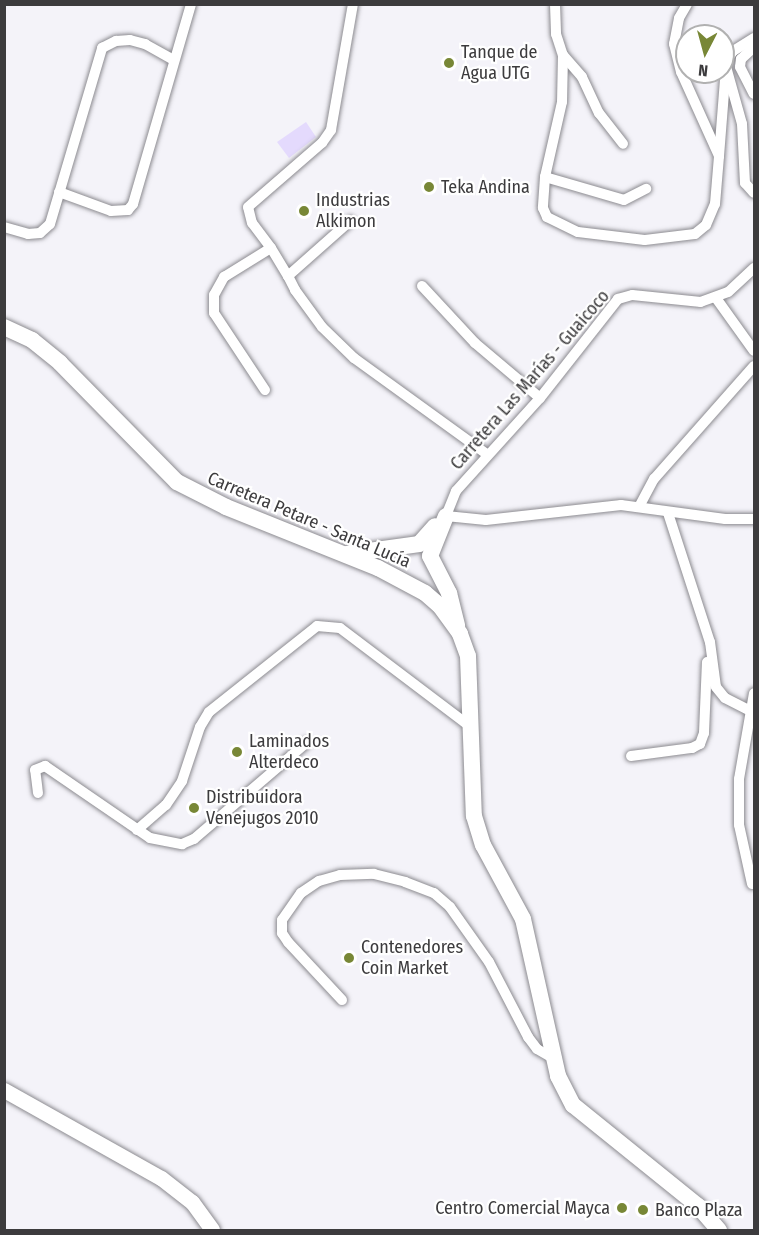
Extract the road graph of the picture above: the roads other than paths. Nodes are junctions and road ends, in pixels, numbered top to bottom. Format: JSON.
{"nodes":[{"id":1,"x":191,"y":4,"type":"edge"},
{"id":2,"x":353,"y":4,"type":"edge"},
{"id":3,"x":555,"y":4,"type":"edge"},
{"id":4,"x":687,"y":4,"type":"edge"},
{"id":5,"x":754,"y":38,"type":"edge"},
{"id":6,"x":754,"y":47,"type":"edge"},
{"id":7,"x":735,"y":50,"type":"edge"},
{"id":8,"x":563,"y":56,"type":"junction"},
{"id":9,"x":172,"y":59,"type":"junction"},
{"id":10,"x":725,"y":84,"type":"edge"},
{"id":11,"x":730,"y":84,"type":"edge"},
{"id":12,"x":754,"y":94,"type":"edge"},
{"id":13,"x":624,"y":144,"type":"dead end"},
{"id":14,"x":719,"y":156,"type":"junction"},
{"id":15,"x":545,"y":177,"type":"junction"},
{"id":16,"x":646,"y":189,"type":"dead end"},
{"id":17,"x":59,"y":192,"type":"junction"},
{"id":18,"x":754,"y":193,"type":"edge"},
{"id":19,"x":350,"y":221,"type":"dead end"},
{"id":20,"x":4,"y":227,"type":"edge"},
{"id":21,"x":272,"y":248,"type":"junction"},
{"id":22,"x":754,"y":268,"type":"edge"},
{"id":23,"x":288,"y":276,"type":"junction"},
{"id":24,"x":422,"y":286,"type":"dead end"},
{"id":25,"x":716,"y":298,"type":"junction"},
{"id":26,"x":4,"y":327,"type":"edge"},
{"id":27,"x":754,"y":351,"type":"edge"},
{"id":28,"x":754,"y":366,"type":"edge"},
{"id":29,"x":265,"y":390,"type":"dead end"},
{"id":30,"x":540,"y":398,"type":"junction"},
{"id":31,"x":488,"y":455,"type":"junction"},
{"id":32,"x":640,"y":505,"type":"junction"},
{"id":33,"x":668,"y":513,"type":"junction"},
{"id":34,"x":447,"y":516,"type":"junction"},
{"id":35,"x":754,"y":519,"type":"edge"},
{"id":36,"x":345,"y":554,"type":"junction"},
{"id":37,"x":457,"y":630,"type":"junction"},
{"id":38,"x":708,"y":638,"type":"junction"},
{"id":39,"x":754,"y":693,"type":"edge"},
{"id":40,"x":749,"y":710,"type":"junction"},
{"id":41,"x":471,"y":728,"type":"junction"},
{"id":42,"x":306,"y":743,"type":"dead end"},
{"id":43,"x":631,"y":756,"type":"dead end"},
{"id":44,"x":38,"y":793,"type":"dead end"},
{"id":45,"x":137,"y":830,"type":"junction"},
{"id":46,"x":752,"y":884,"type":"dead end"},
{"id":47,"x":342,"y":1000,"type":"dead end"},
{"id":48,"x":554,"y":1059,"type":"junction"},
{"id":49,"x":4,"y":1090,"type":"edge"},
{"id":50,"x":212,"y":1230,"type":"edge"},
{"id":51,"x":719,"y":1230,"type":"edge"}],
"edges":[{"from":1,"to":9,"type":"street"},
{"from":2,"to":21,"type":"street"},
{"from":3,"to":8,"type":"street"},
{"from":4,"to":14,"type":"street"},
{"from":5,"to":7,"type":"street"},
{"from":6,"to":12,"type":"street"},
{"from":8,"to":13,"type":"street"},
{"from":8,"to":15,"type":"street"},
{"from":9,"to":17,"type":"street"},
{"from":9,"to":17,"type":"street"},
{"from":10,"to":14,"type":"street"},
{"from":11,"to":18,"type":"street"},
{"from":14,"to":15,"type":"street"},
{"from":15,"to":16,"type":"street"},
{"from":17,"to":20,"type":"street"},
{"from":19,"to":23,"type":"street"},
{"from":21,"to":23,"type":"street"},
{"from":21,"to":29,"type":"street"},
{"from":22,"to":25,"type":"street","name":"Carretera Las Marías - Guaicoco"},
{"from":23,"to":31,"type":"street"},
{"from":24,"to":30,"type":"street"},
{"from":25,"to":27,"type":"street"},
{"from":25,"to":30,"type":"street","name":"Carretera Las Marías - Guaicoco"},
{"from":26,"to":36,"type":"main road","name":"Carretera Petare - Santa Lucía"},
{"from":28,"to":32,"type":"street"},
{"from":30,"to":31,"type":"street","name":"Carretera Las Marías - Guaicoco"},
{"from":31,"to":34,"type":"street","name":"Carretera Las Marías - Guaicoco"},
{"from":32,"to":33,"type":"street"},
{"from":32,"to":34,"type":"street"},
{"from":33,"to":35,"type":"street"},
{"from":33,"to":38,"type":"street"},
{"from":34,"to":36,"type":"main road"},
{"from":34,"to":37,"type":"main road"},
{"from":36,"to":37,"type":"main road","name":"Carretera Petare - Santa Lucía"},
{"from":37,"to":41,"type":"main road","name":"Carretera Petare - Santa Lucía"},
{"from":38,"to":40,"type":"street"},
{"from":38,"to":43,"type":"street"},
{"from":39,"to":40,"type":"street"},
{"from":40,"to":46,"type":"street"},
{"from":41,"to":45,"type":"street"},
{"from":41,"to":48,"type":"main road","name":"Carretera Petare - Santa Lucía"},
{"from":42,"to":45,"type":"street"},
{"from":44,"to":45,"type":"street"},
{"from":47,"to":48,"type":"street"},
{"from":48,"to":51,"type":"main road","name":"Carretera Petare - Santa Lucía"},
{"from":49,"to":50,"type":"main road"}]}
